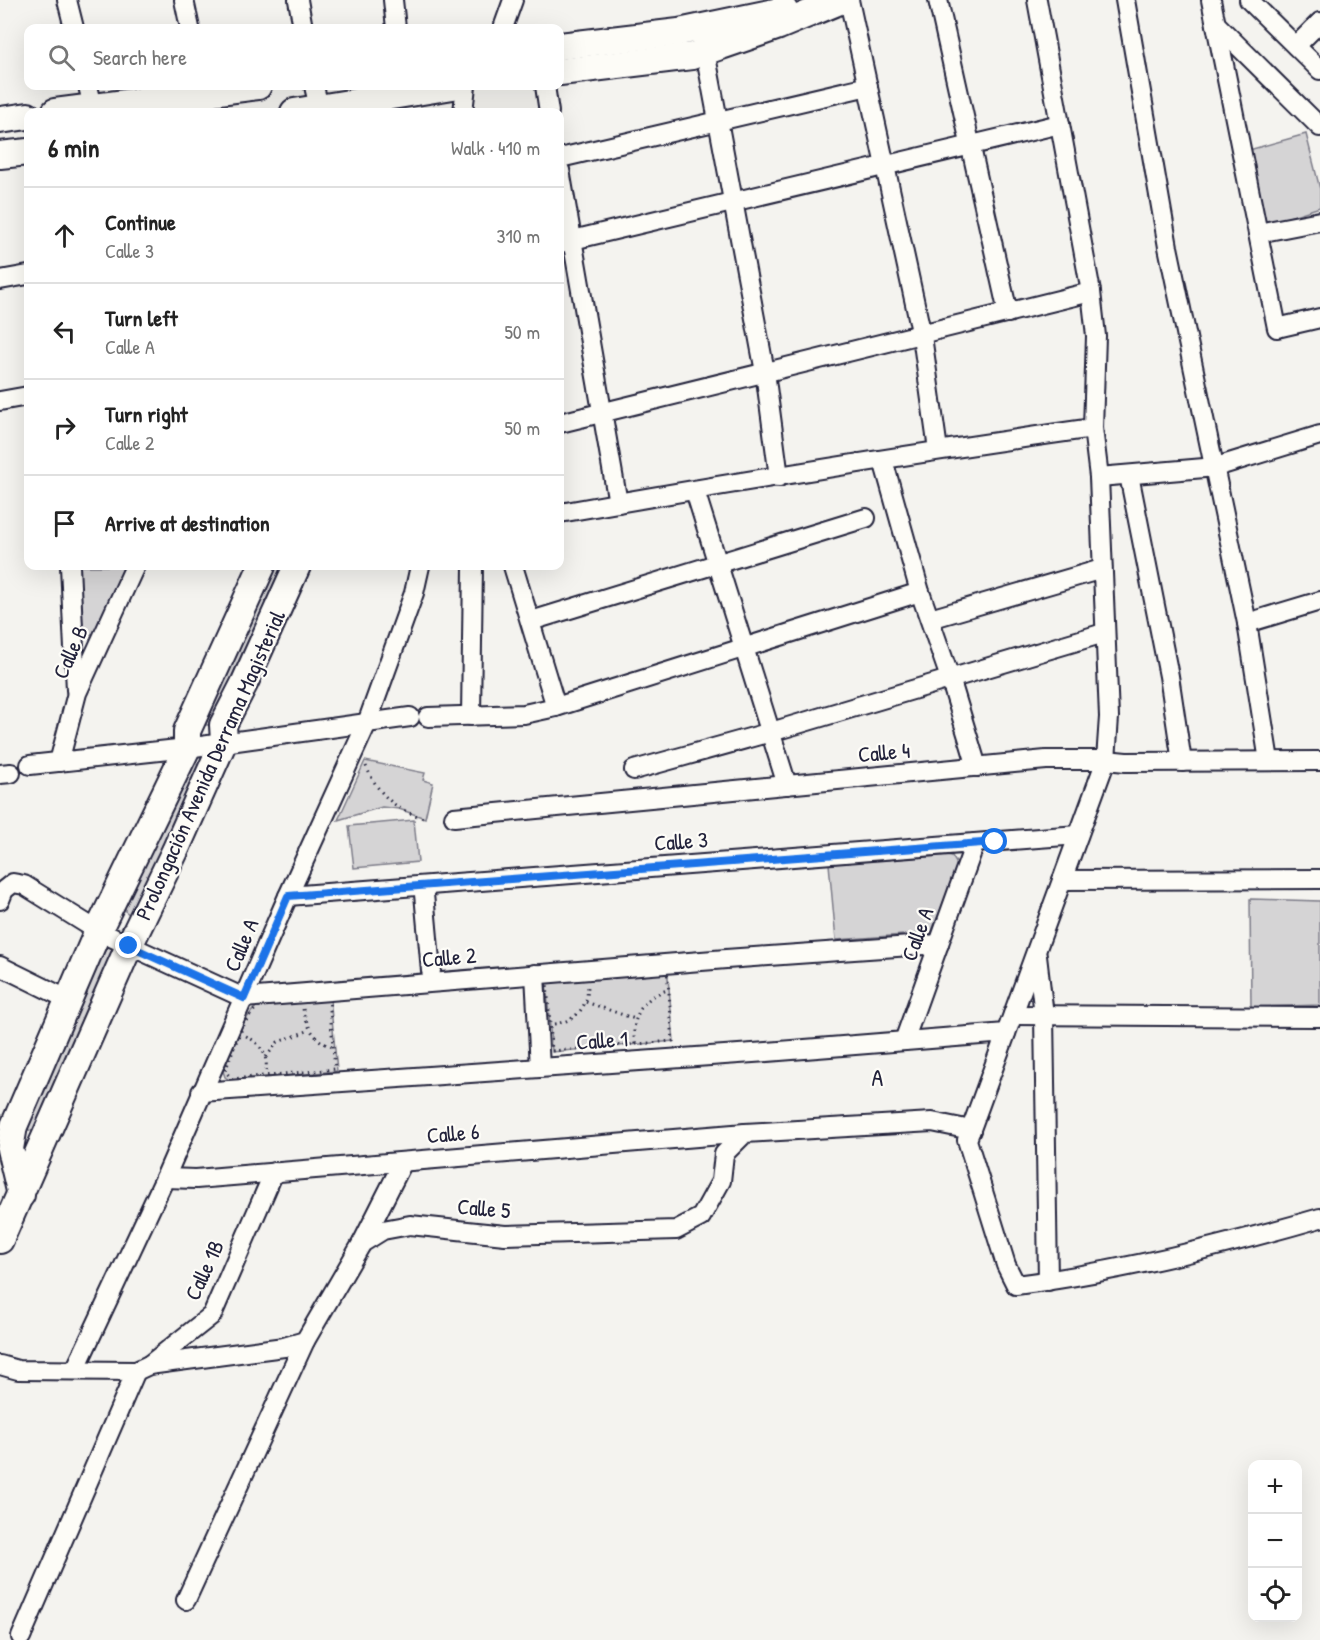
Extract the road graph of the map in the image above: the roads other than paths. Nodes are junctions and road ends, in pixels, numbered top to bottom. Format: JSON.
{"nodes":[{"id":1,"x":67,"y":0,"type":"edge"},
{"id":2,"x":184,"y":0,"type":"edge"},
{"id":3,"x":298,"y":0,"type":"edge"},
{"id":4,"x":393,"y":0,"type":"edge"},
{"id":5,"x":513,"y":0,"type":"edge"},
{"id":6,"x":834,"y":0,"type":"edge"},
{"id":7,"x":842,"y":0,"type":"edge"},
{"id":8,"x":849,"y":0,"type":"edge"},
{"id":9,"x":938,"y":0,"type":"edge"},
{"id":10,"x":1037,"y":0,"type":"edge"},
{"id":11,"x":1125,"y":0,"type":"edge"},
{"id":12,"x":1211,"y":0,"type":"edge"},
{"id":13,"x":1250,"y":0,"type":"edge"},
{"id":14,"x":741,"y":19,"type":"edge"},
{"id":15,"x":1320,"y":22,"type":"edge"},
{"id":16,"x":73,"y":24,"type":"edge"},
{"id":17,"x":189,"y":24,"type":"edge"},
{"id":18,"x":302,"y":24,"type":"edge"},
{"id":19,"x":396,"y":24,"type":"edge"},
{"id":20,"x":504,"y":24,"type":"edge"},
{"id":21,"x":1216,"y":24,"type":"junction"},
{"id":22,"x":564,"y":46,"type":"edge"},
{"id":23,"x":1296,"y":46,"type":"junction"},
{"id":24,"x":705,"y":51,"type":"junction"},
{"id":25,"x":1320,"y":70,"type":"edge"},
{"id":26,"x":564,"y":72,"type":"edge"},
{"id":27,"x":868,"y":86,"type":"junction"},
{"id":28,"x":239,"y":90,"type":"edge"},
{"id":29,"x":400,"y":90,"type":"edge"},
{"id":30,"x":466,"y":90,"type":"edge"},
{"id":31,"x":546,"y":90,"type":"edge"},
{"id":32,"x":90,"y":96,"type":"edge"},
{"id":33,"x":205,"y":97,"type":"edge"},
{"id":34,"x":317,"y":97,"type":"edge"},
{"id":35,"x":374,"y":106,"type":"edge"},
{"id":36,"x":64,"y":108,"type":"edge"},
{"id":37,"x":300,"y":108,"type":"edge"},
{"id":38,"x":463,"y":108,"type":"edge"},
{"id":39,"x":548,"y":108,"type":"edge"},
{"id":40,"x":24,"y":117,"type":"edge"},
{"id":41,"x":0,"y":120,"type":"edge"},
{"id":42,"x":718,"y":121,"type":"junction"},
{"id":43,"x":1060,"y":124,"type":"junction"},
{"id":44,"x":1320,"y":127,"type":"edge"},
{"id":45,"x":970,"y":146,"type":"junction"},
{"id":46,"x":24,"y":152,"type":"edge"},
{"id":47,"x":0,"y":155,"type":"edge"},
{"id":48,"x":564,"y":157,"type":"edge"},
{"id":49,"x":885,"y":166,"type":"junction"},
{"id":50,"x":733,"y":202,"type":"junction"},
{"id":51,"x":564,"y":217,"type":"edge"},
{"id":52,"x":1320,"y":220,"type":"edge"},
{"id":53,"x":1258,"y":233,"type":"junction"},
{"id":54,"x":566,"y":241,"type":"edge"},
{"id":55,"x":24,"y":276,"type":"edge"},
{"id":56,"x":0,"y":280,"type":"edge"},
{"id":57,"x":1090,"y":292,"type":"junction"},
{"id":58,"x":1008,"y":312,"type":"junction"},
{"id":59,"x":1320,"y":318,"type":"edge"},
{"id":60,"x":921,"y":334,"type":"junction"},
{"id":61,"x":765,"y":372,"type":"junction"},
{"id":62,"x":24,"y":397,"type":"edge"},
{"id":63,"x":0,"y":401,"type":"edge"},
{"id":64,"x":602,"y":413,"type":"junction"},
{"id":65,"x":564,"y":422,"type":"edge"},
{"id":66,"x":1093,"y":428,"type":"junction"},
{"id":67,"x":1320,"y":438,"type":"edge"},
{"id":68,"x":938,"y":450,"type":"junction"},
{"id":69,"x":883,"y":460,"type":"junction"},
{"id":70,"x":1216,"y":467,"type":"junction"},
{"id":71,"x":1129,"y":476,"type":"junction"},
{"id":72,"x":779,"y":477,"type":"junction"},
{"id":73,"x":1099,"y":477,"type":"junction"},
{"id":74,"x":695,"y":491,"type":"junction"},
{"id":75,"x":618,"y":503,"type":"junction"},
{"id":76,"x":564,"y":512,"type":"edge"},
{"id":77,"x":866,"y":518,"type":"dead end"},
{"id":78,"x":717,"y":563,"type":"junction"},
{"id":79,"x":1102,"y":569,"type":"junction"},
{"id":80,"x":70,"y":570,"type":"edge"},
{"id":81,"x":133,"y":570,"type":"edge"},
{"id":82,"x":260,"y":570,"type":"edge"},
{"id":83,"x":295,"y":570,"type":"edge"},
{"id":84,"x":419,"y":570,"type":"edge"},
{"id":85,"x":473,"y":570,"type":"edge"},
{"id":86,"x":514,"y":570,"type":"edge"},
{"id":87,"x":920,"y":592,"type":"junction"},
{"id":88,"x":1320,"y":601,"type":"edge"},
{"id":89,"x":930,"y":619,"type":"junction"},
{"id":90,"x":531,"y":621,"type":"junction"},
{"id":91,"x":1247,"y":623,"type":"junction"},
{"id":92,"x":1104,"y":633,"type":"junction"},
{"id":93,"x":744,"y":648,"type":"junction"},
{"id":94,"x":950,"y":678,"type":"junction"},
{"id":95,"x":77,"y":693,"type":"junction"},
{"id":96,"x":556,"y":707,"type":"junction"},
{"id":97,"x":471,"y":716,"type":"junction"},
{"id":98,"x":367,"y":723,"type":"junction"},
{"id":99,"x":771,"y":732,"type":"junction"},
{"id":100,"x":224,"y":741,"type":"junction"},
{"id":101,"x":187,"y":748,"type":"junction"},
{"id":102,"x":1106,"y":760,"type":"junction"},
{"id":103,"x":1269,"y":761,"type":"junction"},
{"id":104,"x":1320,"y":761,"type":"edge"},
{"id":105,"x":59,"y":762,"type":"junction"},
{"id":106,"x":1182,"y":762,"type":"junction"},
{"id":107,"x":30,"y":765,"type":"dead end"},
{"id":108,"x":978,"y":767,"type":"junction"},
{"id":109,"x":634,"y":770,"type":"dead end"},
{"id":110,"x":787,"y":785,"type":"junction"},
{"id":111,"x":454,"y":817,"type":"dead end"},
{"id":112,"x":1078,"y":835,"type":"junction"},
{"id":113,"x":975,"y":843,"type":"junction"},
{"id":114,"x":1320,"y":879,"type":"edge"},
{"id":115,"x":1062,"y":880,"type":"junction"},
{"id":116,"x":424,"y":894,"type":"dead end"},
{"id":117,"x":288,"y":896,"type":"junction"},
{"id":118,"x":0,"y":900,"type":"edge"},
{"id":119,"x":98,"y":930,"type":"junction"},
{"id":120,"x":939,"y":944,"type":"junction"},
{"id":121,"x":129,"y":946,"type":"junction"},
{"id":122,"x":1036,"y":951,"type":"junction"},
{"id":123,"x":0,"y":966,"type":"edge"},
{"id":124,"x":431,"y":971,"type":"dead end"},
{"id":125,"x":535,"y":974,"type":"junction"},
{"id":126,"x":244,"y":998,"type":"junction"},
{"id":127,"x":69,"y":1000,"type":"junction"},
{"id":128,"x":1013,"y":1015,"type":"junction"},
{"id":129,"x":1044,"y":1015,"type":"junction"},
{"id":130,"x":1320,"y":1017,"type":"edge"},
{"id":131,"x":1006,"y":1033,"type":"junction"},
{"id":132,"x":904,"y":1041,"type":"junction"},
{"id":133,"x":540,"y":1068,"type":"junction"},
{"id":134,"x":201,"y":1092,"type":"junction"},
{"id":135,"x":971,"y":1130,"type":"junction"},
{"id":136,"x":745,"y":1133,"type":"junction"},
{"id":137,"x":403,"y":1162,"type":"junction"},
{"id":138,"x":274,"y":1172,"type":"junction"},
{"id":139,"x":165,"y":1178,"type":"junction"},
{"id":140,"x":21,"y":1195,"type":"junction"},
{"id":141,"x":1320,"y":1218,"type":"edge"},
{"id":142,"x":0,"y":1240,"type":"edge"},
{"id":143,"x":362,"y":1243,"type":"junction"},
{"id":144,"x":1048,"y":1281,"type":"junction"},
{"id":145,"x":305,"y":1341,"type":"junction"},
{"id":146,"x":0,"y":1365,"type":"edge"},
{"id":147,"x":143,"y":1368,"type":"junction"},
{"id":148,"x":75,"y":1370,"type":"junction"},
{"id":149,"x":186,"y":1600,"type":"dead end"},
{"id":150,"x":21,"y":1636,"type":"dead end"}],
"edges":[{"from":1,"to":16,"type":"street"},
{"from":2,"to":17,"type":"street"},
{"from":3,"to":18,"type":"street"},
{"from":4,"to":19,"type":"street"},
{"from":5,"to":20,"type":"street"},
{"from":6,"to":14,"type":"street"},
{"from":7,"to":14,"type":"street"},
{"from":8,"to":27,"type":"street"},
{"from":9,"to":45,"type":"street"},
{"from":10,"to":43,"type":"street"},
{"from":11,"to":70,"type":"street"},
{"from":12,"to":21,"type":"street"},
{"from":13,"to":23,"type":"street"},
{"from":14,"to":22,"type":"street"},
{"from":14,"to":24,"type":"street"},
{"from":15,"to":23,"type":"street"},
{"from":21,"to":44,"type":"street"},
{"from":21,"to":53,"type":"street"},
{"from":23,"to":25,"type":"street"},
{"from":24,"to":26,"type":"street"},
{"from":24,"to":42,"type":"street"},
{"from":27,"to":42,"type":"street"},
{"from":27,"to":49,"type":"street"},
{"from":28,"to":33,"type":"street"},
{"from":29,"to":35,"type":"street"},
{"from":30,"to":38,"type":"street"},
{"from":31,"to":39,"type":"street"},
{"from":32,"to":33,"type":"street"},
{"from":32,"to":36,"type":"street"},
{"from":34,"to":35,"type":"street"},
{"from":34,"to":37,"type":"street"},
{"from":40,"to":41,"type":"street"},
{"from":42,"to":48,"type":"street"},
{"from":42,"to":50,"type":"street"},
{"from":43,"to":45,"type":"street"},
{"from":43,"to":57,"type":"street"},
{"from":45,"to":49,"type":"street"},
{"from":45,"to":58,"type":"street"},
{"from":46,"to":47,"type":"street"},
{"from":49,"to":50,"type":"street"},
{"from":49,"to":60,"type":"street"},
{"from":50,"to":54,"type":"street"},
{"from":50,"to":61,"type":"street"},
{"from":51,"to":54,"type":"street"},
{"from":52,"to":53,"type":"street"},
{"from":53,"to":59,"type":"street"},
{"from":54,"to":64,"type":"street"},
{"from":55,"to":56,"type":"street"},
{"from":57,"to":58,"type":"street"},
{"from":57,"to":66,"type":"street"},
{"from":58,"to":60,"type":"street"},
{"from":60,"to":61,"type":"street"},
{"from":60,"to":68,"type":"street"},
{"from":61,"to":64,"type":"street"},
{"from":61,"to":72,"type":"street"},
{"from":62,"to":63,"type":"street"},
{"from":64,"to":65,"type":"street"},
{"from":64,"to":75,"type":"street"},
{"from":66,"to":68,"type":"street"},
{"from":66,"to":73,"type":"street"},
{"from":67,"to":70,"type":"street"},
{"from":68,"to":69,"type":"street"},
{"from":69,"to":72,"type":"street"},
{"from":69,"to":87,"type":"street"},
{"from":70,"to":71,"type":"street"},
{"from":70,"to":91,"type":"street"},
{"from":71,"to":73,"type":"street"},
{"from":71,"to":106,"type":"street"},
{"from":72,"to":74,"type":"street"},
{"from":73,"to":79,"type":"street"},
{"from":74,"to":75,"type":"street"},
{"from":74,"to":78,"type":"street"},
{"from":75,"to":76,"type":"street"},
{"from":77,"to":78,"type":"street"},
{"from":78,"to":90,"type":"street"},
{"from":78,"to":93,"type":"street"},
{"from":79,"to":89,"type":"street"},
{"from":79,"to":92,"type":"street"},
{"from":80,"to":95,"type":"street"},
{"from":81,"to":95,"type":"street","name":"Calle B"},
{"from":82,"to":101,"type":"street","name":"Prolongación Avenida Derrama Magisterial"},
{"from":83,"to":100,"type":"street","name":"Prolongación Avenida Derrama Magisterial"},
{"from":84,"to":98,"type":"street","name":"Calle A"},
{"from":85,"to":97,"type":"street"},
{"from":86,"to":90,"type":"street"},
{"from":87,"to":89,"type":"street"},
{"from":87,"to":93,"type":"street"},
{"from":88,"to":91,"type":"street"},
{"from":89,"to":94,"type":"street"},
{"from":90,"to":96,"type":"street"},
{"from":91,"to":103,"type":"street"},
{"from":92,"to":94,"type":"street"},
{"from":92,"to":102,"type":"street"},
{"from":93,"to":96,"type":"street"},
{"from":93,"to":99,"type":"street"},
{"from":94,"to":99,"type":"street"},
{"from":94,"to":108,"type":"street"},
{"from":95,"to":105,"type":"street","name":"Calle B"},
{"from":96,"to":97,"type":"street"},
{"from":97,"to":98,"type":"street"},
{"from":98,"to":100,"type":"street"},
{"from":98,"to":117,"type":"street","name":"Calle A"},
{"from":99,"to":109,"type":"street"},
{"from":99,"to":110,"type":"street"},
{"from":100,"to":101,"type":"street"},
{"from":100,"to":121,"type":"street","name":"Prolongación Avenida Derrama Magisterial"},
{"from":101,"to":105,"type":"street"},
{"from":101,"to":119,"type":"street","name":"Prolongación Avenida Derrama Magisterial"},
{"from":102,"to":106,"type":"street","name":"Calle 4"},
{"from":102,"to":108,"type":"street","name":"Calle 4"},
{"from":102,"to":112,"type":"street"},
{"from":103,"to":104,"type":"street","name":"Calle 4"},
{"from":103,"to":106,"type":"street","name":"Calle 4"},
{"from":105,"to":107,"type":"street"},
{"from":108,"to":110,"type":"street","name":"Calle 4"},
{"from":110,"to":111,"type":"street","name":"Calle 4"},
{"from":112,"to":113,"type":"street","name":"Calle 3"},
{"from":112,"to":115,"type":"street"},
{"from":113,"to":117,"type":"street","name":"Calle 3"},
{"from":113,"to":120,"type":"street","name":"Calle A"},
{"from":114,"to":115,"type":"street"},
{"from":115,"to":122,"type":"street"},
{"from":116,"to":124,"type":"street"},
{"from":117,"to":126,"type":"street","name":"Calle A"},
{"from":118,"to":119,"type":"street","name":"Calle 2"},
{"from":119,"to":121,"type":"street","name":"Calle 2"},
{"from":119,"to":127,"type":"street","name":"Prolongación Avenida Derrama Magisterial"},
{"from":120,"to":125,"type":"street","name":"Calle 2"},
{"from":120,"to":132,"type":"street","name":"Calle A"},
{"from":121,"to":126,"type":"street","name":"Calle 2"},
{"from":121,"to":140,"type":"street","name":"Prolongación Avenida Derrama Magisterial"},
{"from":122,"to":128,"type":"street"},
{"from":122,"to":129,"type":"street"},
{"from":123,"to":127,"type":"street"},
{"from":125,"to":126,"type":"street","name":"Calle 2"},
{"from":125,"to":133,"type":"street"},
{"from":126,"to":134,"type":"street","name":"Calle A"},
{"from":127,"to":140,"type":"street","name":"Prolongación Avenida Derrama Magisterial"},
{"from":128,"to":129,"type":"street"},
{"from":128,"to":131,"type":"street"},
{"from":129,"to":130,"type":"street"},
{"from":129,"to":144,"type":"street"},
{"from":131,"to":132,"type":"street","name":"Calle 1"},
{"from":131,"to":135,"type":"street"},
{"from":132,"to":133,"type":"street","name":"Calle 1"},
{"from":133,"to":134,"type":"street","name":"Calle 1"},
{"from":134,"to":139,"type":"street","name":"Calle A"},
{"from":135,"to":136,"type":"street"},
{"from":135,"to":144,"type":"street"},
{"from":136,"to":137,"type":"street","name":"Calle 6"},
{"from":136,"to":143,"type":"street","name":"Calle 5"},
{"from":137,"to":138,"type":"street","name":"Calle 6"},
{"from":137,"to":143,"type":"street"},
{"from":138,"to":139,"type":"street","name":"Calle 6"},
{"from":138,"to":147,"type":"street","name":"Calle 1B"},
{"from":139,"to":148,"type":"street","name":"Calle A"},
{"from":140,"to":142,"type":"street","name":"Prolongación Avenida Derrama Magisterial"},
{"from":141,"to":144,"type":"street"},
{"from":143,"to":145,"type":"street"},
{"from":145,"to":147,"type":"street"},
{"from":145,"to":149,"type":"street"},
{"from":146,"to":148,"type":"street"},
{"from":147,"to":148,"type":"street"},
{"from":147,"to":150,"type":"street"}]}
